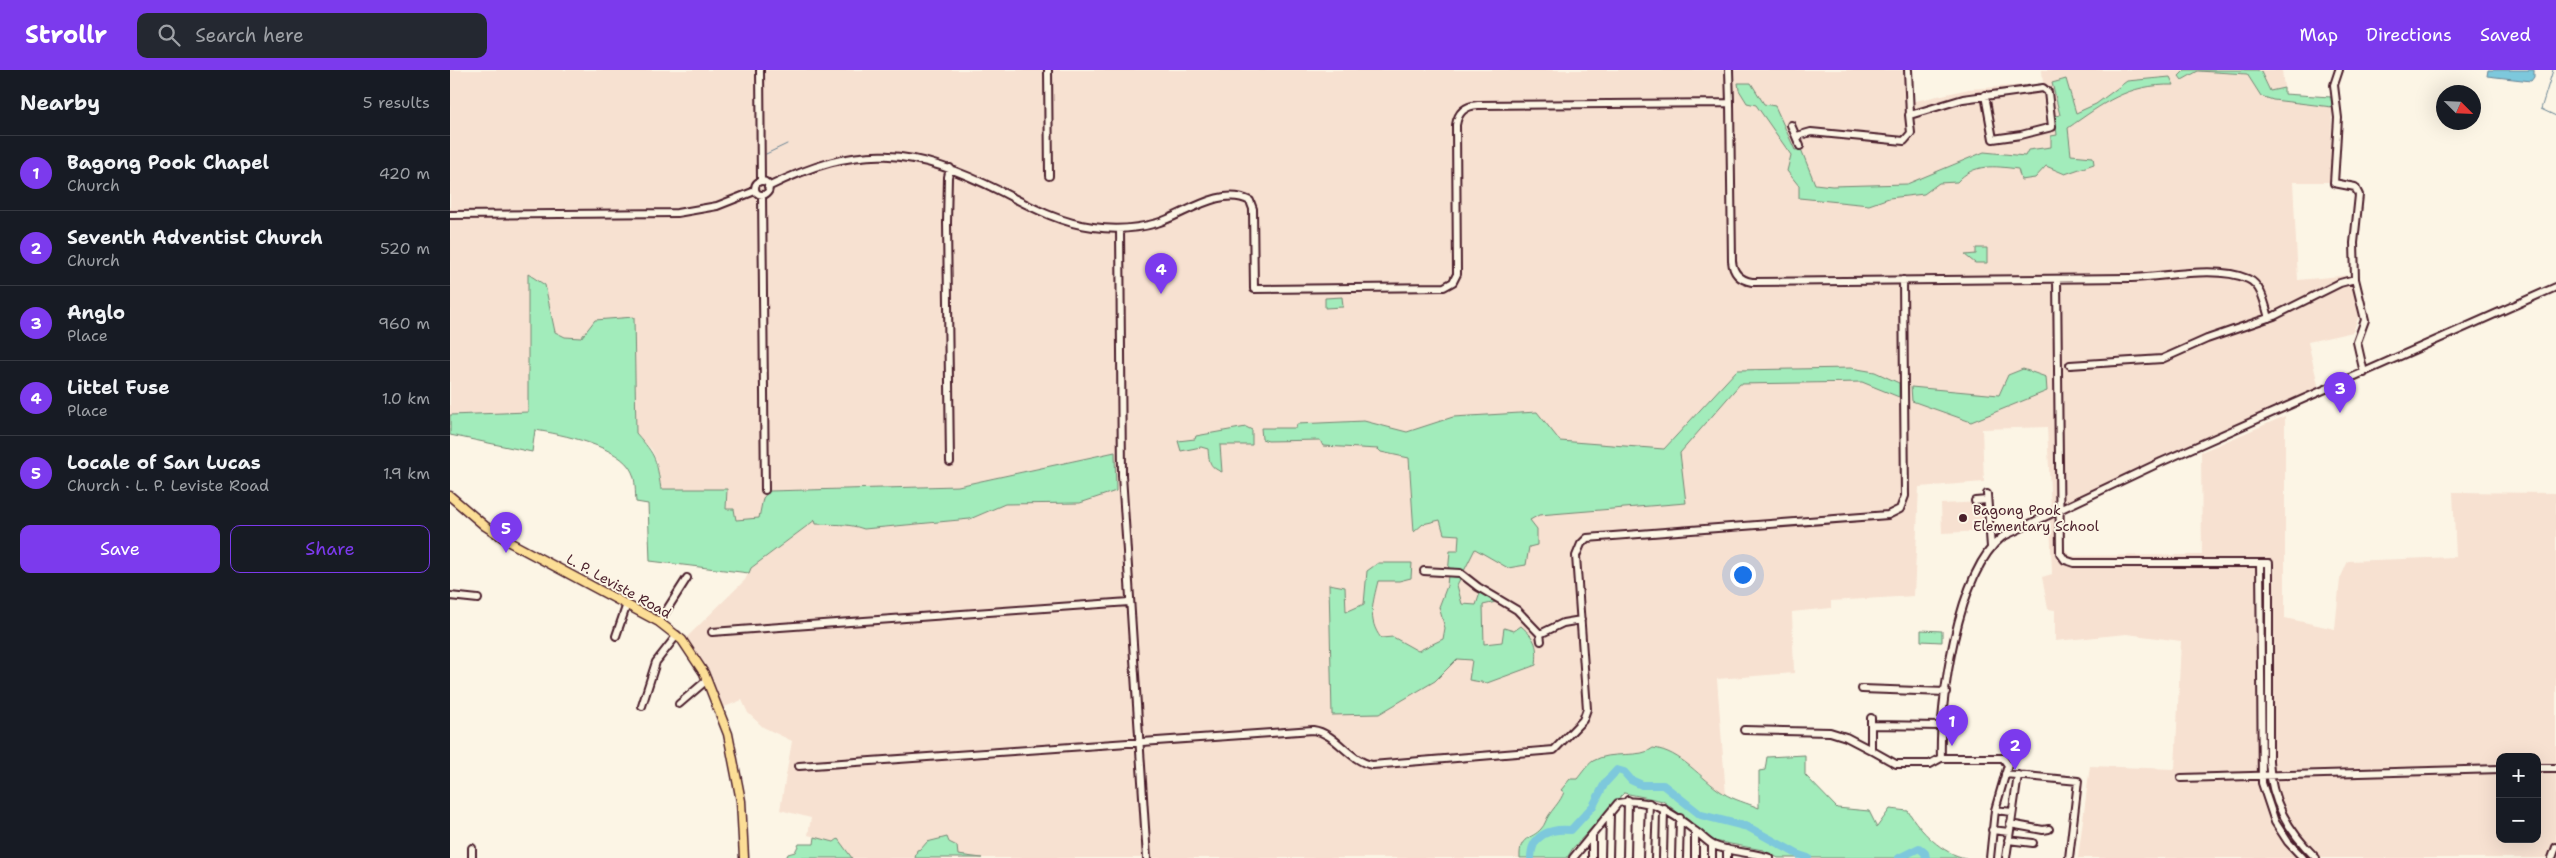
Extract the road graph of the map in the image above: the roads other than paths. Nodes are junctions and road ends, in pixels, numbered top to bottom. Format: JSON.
{"nodes":[{"id":1,"x":760,"y":70,"type":"edge"},
{"id":2,"x":1048,"y":70,"type":"edge"},
{"id":3,"x":1729,"y":70,"type":"edge"},
{"id":4,"x":1908,"y":70,"type":"edge"},
{"id":5,"x":2339,"y":70,"type":"edge"},
{"id":6,"x":1985,"y":95,"type":"junction"},
{"id":7,"x":1730,"y":103,"type":"junction"},
{"id":8,"x":1909,"y":115,"type":"junction"},
{"id":9,"x":1791,"y":125,"type":"dead end"},
{"id":10,"x":1797,"y":136,"type":"junction"},
{"id":11,"x":1800,"y":146,"type":"dead end"},
{"id":12,"x":950,"y":168,"type":"junction"},
{"id":13,"x":1049,"y":176,"type":"dead end"},
{"id":14,"x":761,"y":181,"type":"junction"},
{"id":15,"x":768,"y":187,"type":"junction"},
{"id":16,"x":755,"y":191,"type":"junction"},
{"id":17,"x":762,"y":195,"type":"junction"},
{"id":18,"x":450,"y":216,"type":"edge"},
{"id":19,"x":1120,"y":229,"type":"junction"},
{"id":20,"x":2057,"y":279,"type":"junction"},
{"id":21,"x":2355,"y":279,"type":"junction"},
{"id":22,"x":1903,"y":280,"type":"junction"},
{"id":23,"x":2556,"y":287,"type":"edge"},
{"id":24,"x":2269,"y":318,"type":"junction"},
{"id":25,"x":2070,"y":365,"type":"dead end"},
{"id":26,"x":2364,"y":373,"type":"junction"},
{"id":27,"x":950,"y":462,"type":"dead end"},
{"id":28,"x":765,"y":490,"type":"dead end"},
{"id":29,"x":450,"y":496,"type":"edge"},
{"id":30,"x":1975,"y":500,"type":"dead end"},
{"id":31,"x":2059,"y":509,"type":"junction"},
{"id":32,"x":1991,"y":547,"type":"junction"},
{"id":33,"x":2260,"y":563,"type":"junction"},
{"id":34,"x":1424,"y":571,"type":"dead end"},
{"id":35,"x":687,"y":578,"type":"dead end"},
{"id":36,"x":450,"y":596,"type":"edge"},
{"id":37,"x":478,"y":599,"type":"dead end"},
{"id":38,"x":1129,"y":602,"type":"junction"},
{"id":39,"x":627,"y":604,"type":"junction"},
{"id":40,"x":1581,"y":620,"type":"junction"},
{"id":41,"x":659,"y":622,"type":"junction"},
{"id":42,"x":712,"y":632,"type":"dead end"},
{"id":43,"x":677,"y":634,"type":"junction"},
{"id":44,"x":616,"y":636,"type":"dead end"},
{"id":45,"x":707,"y":680,"type":"junction"},
{"id":46,"x":1862,"y":688,"type":"dead end"},
{"id":47,"x":1946,"y":692,"type":"junction"},
{"id":48,"x":679,"y":704,"type":"dead end"},
{"id":49,"x":642,"y":706,"type":"dead end"},
{"id":50,"x":1942,"y":726,"type":"junction"},
{"id":51,"x":1744,"y":730,"type":"dead end"},
{"id":52,"x":1139,"y":742,"type":"junction"},
{"id":53,"x":1871,"y":750,"type":"junction"},
{"id":54,"x":1942,"y":758,"type":"junction"},
{"id":55,"x":799,"y":766,"type":"dead end"},
{"id":56,"x":2541,"y":768,"type":"edge"},
{"id":57,"x":2556,"y":768,"type":"edge"},
{"id":58,"x":2496,"y":769,"type":"edge"},
{"id":59,"x":2005,"y":774,"type":"junction"},
{"id":60,"x":2018,"y":775,"type":"junction"},
{"id":61,"x":2261,"y":775,"type":"junction"},
{"id":62,"x":2270,"y":775,"type":"junction"},
{"id":63,"x":2181,"y":778,"type":"dead end"},
{"id":64,"x":2078,"y":781,"type":"junction"},
{"id":65,"x":2087,"y":781,"type":"dead end"},
{"id":66,"x":1628,"y":800,"type":"junction"},
{"id":67,"x":1649,"y":803,"type":"junction"},
{"id":68,"x":1664,"y":808,"type":"junction"},
{"id":69,"x":1994,"y":810,"type":"junction"},
{"id":70,"x":2012,"y":812,"type":"junction"},
{"id":71,"x":1610,"y":814,"type":"junction"},
{"id":72,"x":1680,"y":818,"type":"junction"},
{"id":73,"x":2010,"y":824,"type":"junction"},
{"id":74,"x":2049,"y":829,"type":"dead end"},
{"id":75,"x":1992,"y":830,"type":"junction"},
{"id":76,"x":1695,"y":831,"type":"junction"},
{"id":77,"x":2009,"y":832,"type":"junction"},
{"id":78,"x":1592,"y":835,"type":"junction"},
{"id":79,"x":2008,"y":840,"type":"junction"},
{"id":80,"x":2032,"y":842,"type":"dead end"},
{"id":81,"x":1712,"y":845,"type":"junction"},
{"id":82,"x":2556,"y":847,"type":"edge"},
{"id":83,"x":472,"y":848,"type":"dead end"},
{"id":84,"x":1727,"y":849,"type":"junction"},
{"id":85,"x":1745,"y":855,"type":"edge"},
{"id":86,"x":1760,"y":856,"type":"edge"},
{"id":87,"x":1574,"y":857,"type":"edge"},
{"id":88,"x":472,"y":858,"type":"edge"},
{"id":89,"x":744,"y":858,"type":"edge"},
{"id":90,"x":1147,"y":858,"type":"edge"},
{"id":91,"x":1592,"y":858,"type":"edge"},
{"id":92,"x":1609,"y":858,"type":"edge"},
{"id":93,"x":1627,"y":858,"type":"edge"},
{"id":94,"x":1646,"y":858,"type":"edge"},
{"id":95,"x":1663,"y":858,"type":"edge"},
{"id":96,"x":1679,"y":858,"type":"edge"},
{"id":97,"x":1695,"y":858,"type":"edge"},
{"id":98,"x":1712,"y":858,"type":"edge"},
{"id":99,"x":1727,"y":858,"type":"edge"},
{"id":100,"x":1770,"y":858,"type":"edge"},
{"id":101,"x":1990,"y":858,"type":"edge"},
{"id":102,"x":2006,"y":858,"type":"edge"},
{"id":103,"x":2069,"y":858,"type":"edge"},
{"id":104,"x":2303,"y":858,"type":"edge"},
{"id":105,"x":2316,"y":858,"type":"edge"},
{"id":106,"x":2552,"y":858,"type":"edge"}],
"edges":[{"from":1,"to":14,"type":"street"},
{"from":2,"to":13,"type":"street"},
{"from":3,"to":7,"type":"street"},
{"from":4,"to":8,"type":"street"},
{"from":5,"to":21,"type":"street"},
{"from":6,"to":6,"type":"street"},
{"from":6,"to":8,"type":"street"},
{"from":7,"to":19,"type":"street"},
{"from":7,"to":22,"type":"street"},
{"from":8,"to":10,"type":"street"},
{"from":9,"to":10,"type":"street"},
{"from":10,"to":11,"type":"street"},
{"from":12,"to":15,"type":"street"},
{"from":12,"to":19,"type":"street"},
{"from":12,"to":27,"type":"street"},
{"from":14,"to":15,"type":"street"},
{"from":14,"to":16,"type":"street"},
{"from":15,"to":17,"type":"street"},
{"from":16,"to":17,"type":"street"},
{"from":16,"to":18,"type":"street"},
{"from":17,"to":28,"type":"street"},
{"from":19,"to":38,"type":"street"},
{"from":20,"to":22,"type":"street"},
{"from":20,"to":24,"type":"street"},
{"from":20,"to":31,"type":"street"},
{"from":21,"to":24,"type":"street"},
{"from":21,"to":26,"type":"street"},
{"from":22,"to":40,"type":"street"},
{"from":23,"to":26,"type":"street"},
{"from":24,"to":25,"type":"street"},
{"from":26,"to":31,"type":"street"},
{"from":29,"to":39,"type":"main road","name":"L. P. Leviste Road"},
{"from":30,"to":32,"type":"street"},
{"from":31,"to":32,"type":"street"},
{"from":31,"to":33,"type":"street"},
{"from":32,"to":47,"type":"street"},
{"from":33,"to":61,"type":"street"},
{"from":33,"to":62,"type":"street"},
{"from":34,"to":40,"type":"street"},
{"from":35,"to":41,"type":"street"},
{"from":36,"to":37,"type":"street"},
{"from":38,"to":42,"type":"street"},
{"from":38,"to":52,"type":"street"},
{"from":39,"to":41,"type":"main road","name":"L. P. Leviste Road"},
{"from":39,"to":44,"type":"street"},
{"from":40,"to":52,"type":"street"},
{"from":41,"to":43,"type":"main road","name":"L. P. Leviste Road"},
{"from":43,"to":45,"type":"main road","name":"L. P. Leviste Road"},
{"from":43,"to":49,"type":"street"},
{"from":45,"to":48,"type":"street"},
{"from":45,"to":89,"type":"main road","name":"L. P. Leviste Road"},
{"from":46,"to":47,"type":"street"},
{"from":47,"to":50,"type":"street"},
{"from":50,"to":53,"type":"street"},
{"from":50,"to":54,"type":"street"},
{"from":51,"to":53,"type":"street"},
{"from":52,"to":55,"type":"street"},
{"from":52,"to":90,"type":"street"},
{"from":53,"to":54,"type":"street"},
{"from":54,"to":59,"type":"street"},
{"from":56,"to":57,"type":"street"},
{"from":58,"to":62,"type":"street"},
{"from":59,"to":60,"type":"street"},
{"from":59,"to":69,"type":"street"},
{"from":60,"to":64,"type":"street"},
{"from":60,"to":70,"type":"street"},
{"from":61,"to":62,"type":"street"},
{"from":61,"to":63,"type":"street"},
{"from":61,"to":104,"type":"street"},
{"from":62,"to":105,"type":"street"},
{"from":64,"to":65,"type":"street"},
{"from":64,"to":103,"type":"street"},
{"from":66,"to":67,"type":"street"},
{"from":66,"to":71,"type":"street"},
{"from":66,"to":93,"type":"street"},
{"from":67,"to":68,"type":"street"},
{"from":67,"to":94,"type":"street"},
{"from":68,"to":72,"type":"street"},
{"from":68,"to":95,"type":"street"},
{"from":69,"to":70,"type":"street"},
{"from":69,"to":75,"type":"street"},
{"from":70,"to":73,"type":"street"},
{"from":71,"to":78,"type":"street"},
{"from":71,"to":92,"type":"street"},
{"from":72,"to":76,"type":"street"},
{"from":72,"to":96,"type":"street"},
{"from":73,"to":74,"type":"street"},
{"from":73,"to":77,"type":"street"},
{"from":75,"to":77,"type":"street"},
{"from":75,"to":101,"type":"street"},
{"from":76,"to":81,"type":"street"},
{"from":76,"to":97,"type":"street"},
{"from":77,"to":79,"type":"street"},
{"from":78,"to":87,"type":"street"},
{"from":78,"to":91,"type":"street"},
{"from":79,"to":80,"type":"street"},
{"from":79,"to":102,"type":"street"},
{"from":81,"to":84,"type":"street"},
{"from":81,"to":98,"type":"street"},
{"from":82,"to":106,"type":"street"},
{"from":83,"to":88,"type":"street"},
{"from":84,"to":85,"type":"street"},
{"from":84,"to":99,"type":"street"},
{"from":85,"to":86,"type":"street"},
{"from":86,"to":100,"type":"street"}]}
